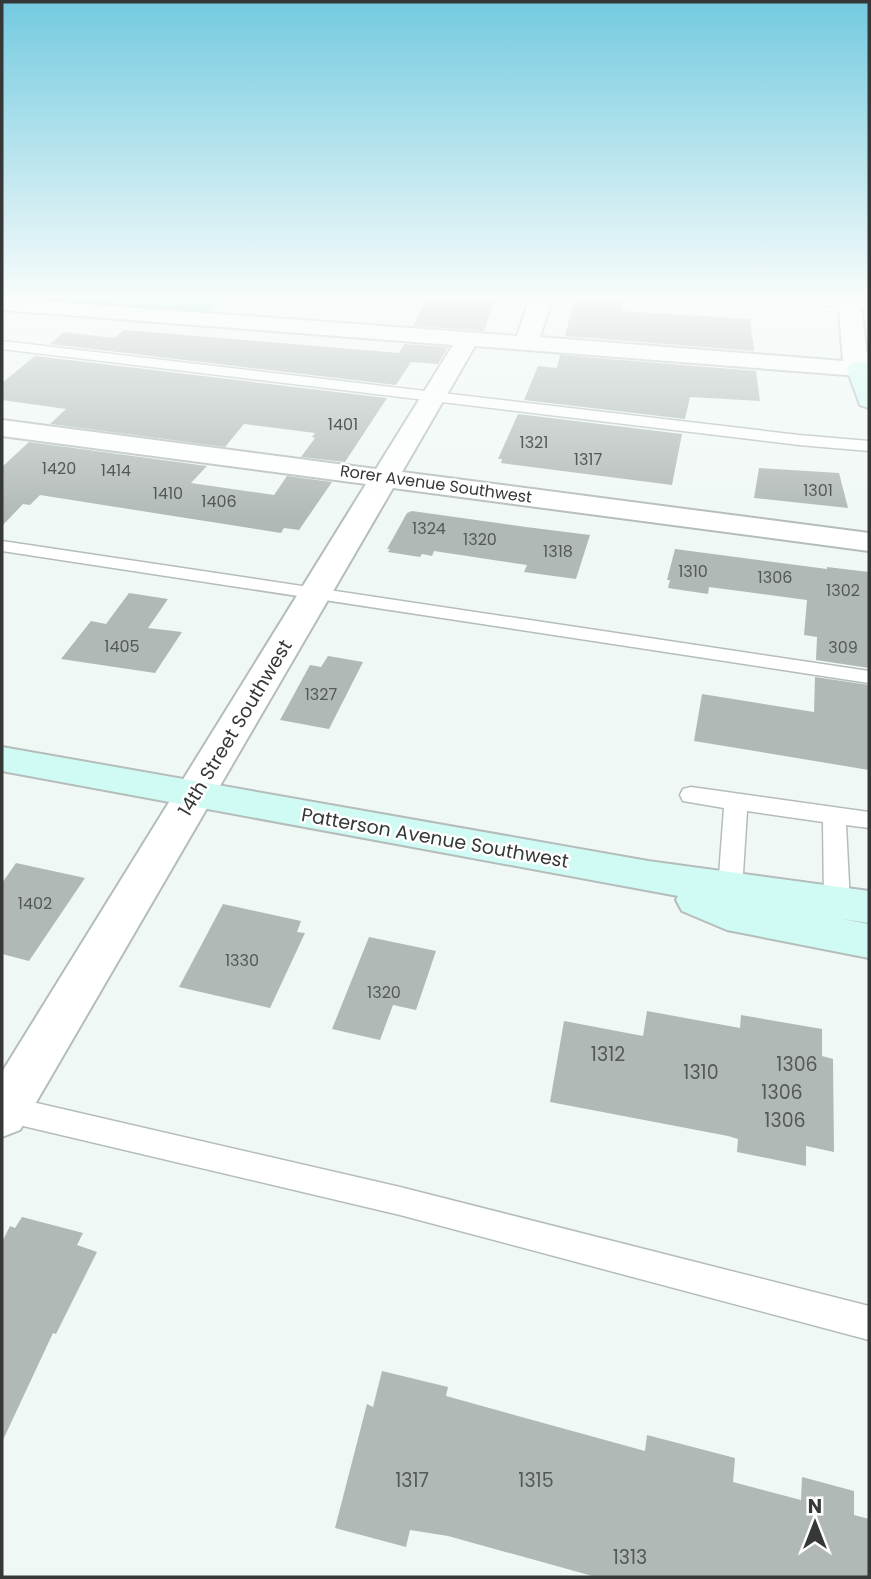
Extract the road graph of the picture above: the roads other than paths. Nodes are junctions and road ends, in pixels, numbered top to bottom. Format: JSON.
{"nodes":[{"id":1,"x":233,"y":372,"type":"edge"},
{"id":2,"x":449,"y":372,"type":"edge"},
{"id":3,"x":864,"y":372,"type":"edge"},
{"id":4,"x":435,"y":395,"type":"junction"},
{"id":5,"x":869,"y":400,"type":"edge"},
{"id":6,"x":2,"y":428,"type":"edge"},
{"id":7,"x":869,"y":446,"type":"edge"},
{"id":8,"x":386,"y":478,"type":"junction"},
{"id":9,"x":869,"y":542,"type":"edge"},
{"id":10,"x":2,"y":546,"type":"edge"},
{"id":11,"x":316,"y":592,"type":"junction"},
{"id":12,"x":869,"y":677,"type":"edge"},
{"id":13,"x":2,"y":759,"type":"edge"},
{"id":14,"x":195,"y":795,"type":"junction"},
{"id":15,"x":691,"y":795,"type":"dead end"},
{"id":16,"x":736,"y":802,"type":"junction"},
{"id":17,"x":834,"y":816,"type":"junction"},
{"id":18,"x":869,"y":820,"type":"edge"},
{"id":19,"x":648,"y":876,"type":"junction"},
{"id":20,"x":730,"y":889,"type":"junction"},
{"id":21,"x":853,"y":905,"type":"edge"},
{"id":22,"x":869,"y":941,"type":"edge"},
{"id":23,"x":3,"y":1110,"type":"edge"},
{"id":24,"x":869,"y":1323,"type":"edge"}],
"edges":[{"from":1,"to":4,"type":"lane"},
{"from":2,"to":4,"type":"street","name":"14th Street Southwest"},
{"from":3,"to":5,"type":"main road"},
{"from":4,"to":7,"type":"lane"},
{"from":4,"to":8,"type":"street","name":"14th Street Southwest"},
{"from":6,"to":8,"type":"street","name":"Rorer Avenue Southwest"},
{"from":8,"to":9,"type":"street","name":"Rorer Avenue Southwest"},
{"from":8,"to":11,"type":"street","name":"14th Street Southwest"},
{"from":10,"to":11,"type":"lane"},
{"from":11,"to":12,"type":"lane"},
{"from":11,"to":14,"type":"street","name":"14th Street Southwest"},
{"from":13,"to":14,"type":"main road","name":"Patterson Avenue Southwest"},
{"from":14,"to":19,"type":"main road","name":"Patterson Avenue Southwest"},
{"from":14,"to":23,"type":"street","name":"14th Street Southwest"},
{"from":15,"to":16,"type":"lane"},
{"from":16,"to":17,"type":"lane"},
{"from":16,"to":20,"type":"lane"},
{"from":17,"to":18,"type":"lane"},
{"from":17,"to":21,"type":"lane"},
{"from":19,"to":20,"type":"main road","name":"Patterson Avenue Southwest"},
{"from":19,"to":22,"type":"main road"},
{"from":20,"to":21,"type":"main road","name":"Patterson Avenue Southwest"},
{"from":23,"to":24,"type":"lane"}]}
